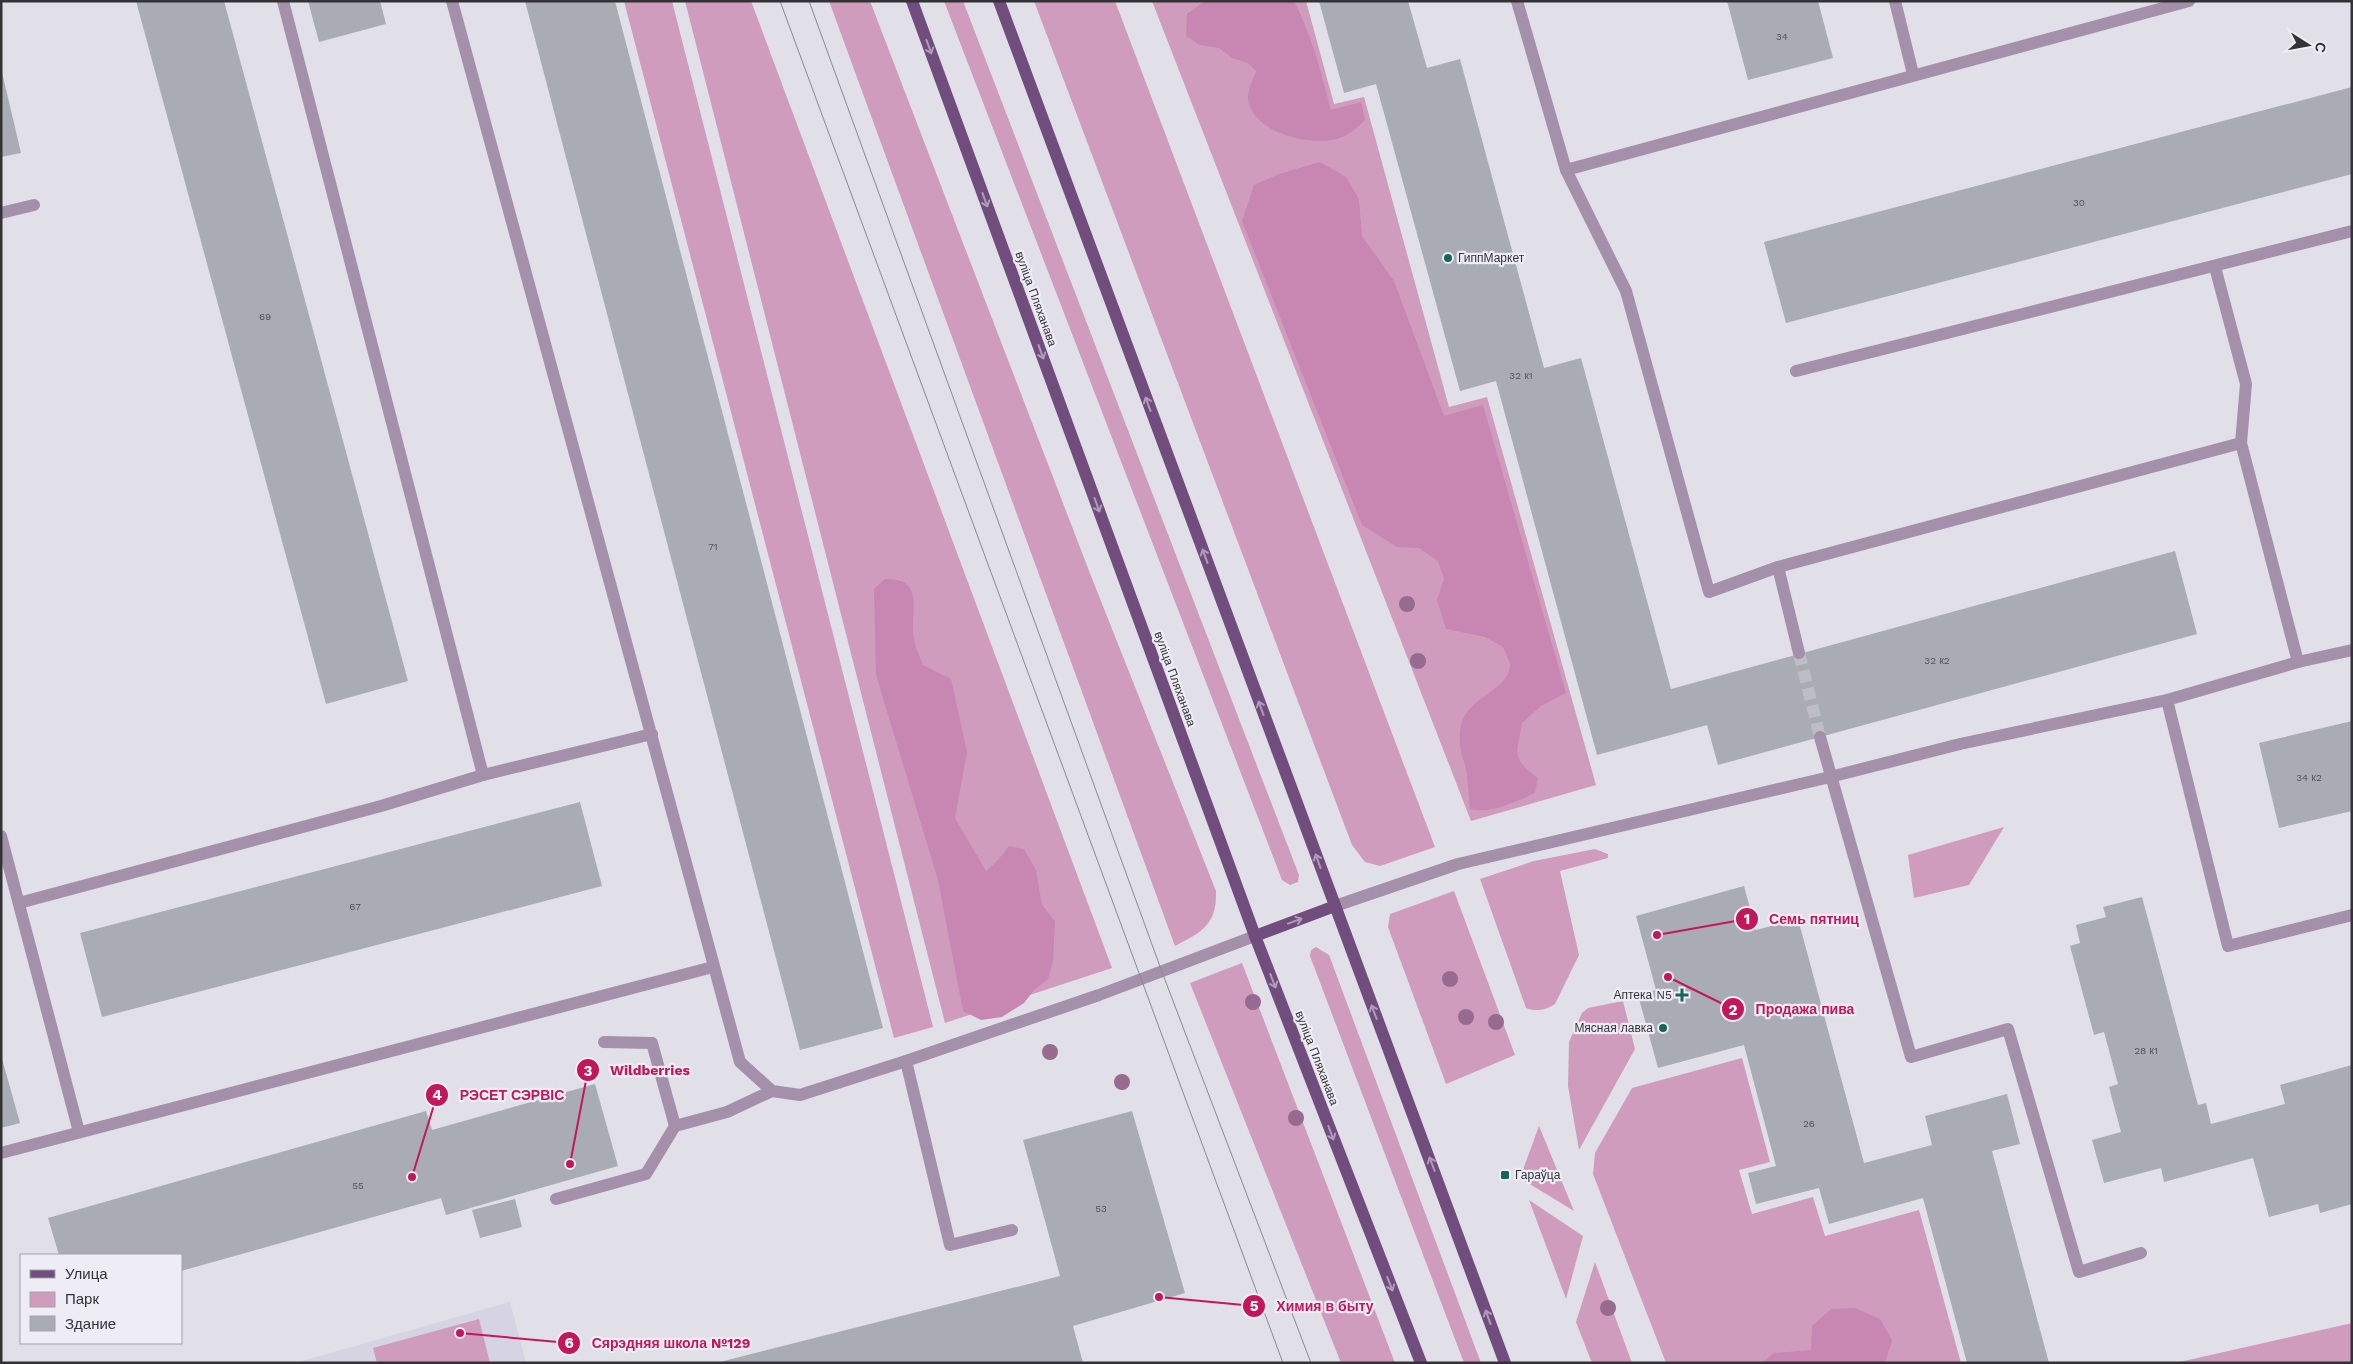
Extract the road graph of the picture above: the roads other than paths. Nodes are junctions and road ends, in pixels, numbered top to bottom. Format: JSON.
{"nodes":[{"id":1,"x":283,"y":1,"type":"edge"},
{"id":2,"x":452,"y":1,"type":"edge"},
{"id":3,"x":912,"y":1,"type":"edge"},
{"id":4,"x":999,"y":1,"type":"edge"},
{"id":5,"x":1517,"y":1,"type":"edge"},
{"id":6,"x":1895,"y":1,"type":"edge"},
{"id":7,"x":2189,"y":1,"type":"edge"},
{"id":8,"x":1913,"y":74,"type":"junction"},
{"id":9,"x":1566,"y":170,"type":"junction"},
{"id":10,"x":34,"y":205,"type":"dead end"},
{"id":11,"x":1,"y":213,"type":"edge"},
{"id":12,"x":2352,"y":231,"type":"edge"},
{"id":13,"x":2215,"y":267,"type":"junction"},
{"id":14,"x":1796,"y":371,"type":"dead end"},
{"id":15,"x":2241,"y":443,"type":"junction"},
{"id":16,"x":1778,"y":568,"type":"junction"},
{"id":17,"x":2352,"y":650,"type":"edge"},
{"id":18,"x":1799,"y":653,"type":"tunnel mouth"},
{"id":19,"x":2298,"y":662,"type":"junction"},
{"id":20,"x":2167,"y":700,"type":"junction"},
{"id":21,"x":652,"y":734,"type":"junction"},
{"id":22,"x":1820,"y":737,"type":"tunnel mouth"},
{"id":23,"x":483,"y":775,"type":"junction"},
{"id":24,"x":1830,"y":778,"type":"junction"},
{"id":25,"x":1,"y":836,"type":"edge"},
{"id":26,"x":19,"y":903,"type":"junction"},
{"id":27,"x":1335,"y":906,"type":"junction"},
{"id":28,"x":2352,"y":915,"type":"edge"},
{"id":29,"x":1255,"y":936,"type":"junction"},
{"id":30,"x":713,"y":967,"type":"junction"},
{"id":31,"x":604,"y":1042,"type":"dead end"},
{"id":32,"x":906,"y":1061,"type":"junction"},
{"id":33,"x":772,"y":1090,"type":"junction"},
{"id":34,"x":675,"y":1126,"type":"junction"},
{"id":35,"x":78,"y":1132,"type":"junction"},
{"id":36,"x":1,"y":1153,"type":"edge"},
{"id":37,"x":556,"y":1199,"type":"dead end"},
{"id":38,"x":1012,"y":1230,"type":"dead end"},
{"id":39,"x":2141,"y":1254,"type":"dead end"},
{"id":40,"x":1421,"y":1363,"type":"edge"},
{"id":41,"x":1505,"y":1363,"type":"edge"}],
"edges":[{"from":1,"to":23,"type":"lane"},
{"from":2,"to":21,"type":"lane"},
{"from":3,"to":29,"type":"main road","name":"вуліца Пляханава","one_way":true},
{"from":27,"to":4,"type":"main road","one_way":true},
{"from":5,"to":9,"type":"lane"},
{"from":6,"to":8,"type":"lane"},
{"from":7,"to":8,"type":"lane"},
{"from":8,"to":9,"type":"lane"},
{"from":9,"to":16,"type":"lane"},
{"from":10,"to":11,"type":"lane"},
{"from":12,"to":13,"type":"lane"},
{"from":13,"to":14,"type":"lane"},
{"from":13,"to":15,"type":"lane"},
{"from":15,"to":16,"type":"lane"},
{"from":15,"to":19,"type":"lane"},
{"from":16,"to":18,"type":"lane"},
{"from":17,"to":19,"type":"lane"},
{"from":19,"to":20,"type":"lane"},
{"from":20,"to":24,"type":"lane"},
{"from":20,"to":28,"type":"lane"},
{"from":21,"to":23,"type":"lane"},
{"from":21,"to":30,"type":"lane"},
{"from":22,"to":24,"type":"lane"},
{"from":23,"to":26,"type":"lane"},
{"from":24,"to":27,"type":"lane"},
{"from":24,"to":39,"type":"lane"},
{"from":25,"to":26,"type":"lane"},
{"from":26,"to":35,"type":"lane"},
{"from":29,"to":27,"type":"main road","one_way":true},
{"from":41,"to":27,"type":"main road","one_way":true},
{"from":29,"to":32,"type":"lane"},
{"from":29,"to":40,"type":"main road","name":"вуліца Пляханава","one_way":true},
{"from":30,"to":33,"type":"lane"},
{"from":30,"to":35,"type":"lane"},
{"from":31,"to":34,"type":"lane"},
{"from":32,"to":33,"type":"lane"},
{"from":32,"to":38,"type":"lane"},
{"from":33,"to":34,"type":"lane"},
{"from":34,"to":37,"type":"lane"},
{"from":35,"to":36,"type":"lane"}]}
